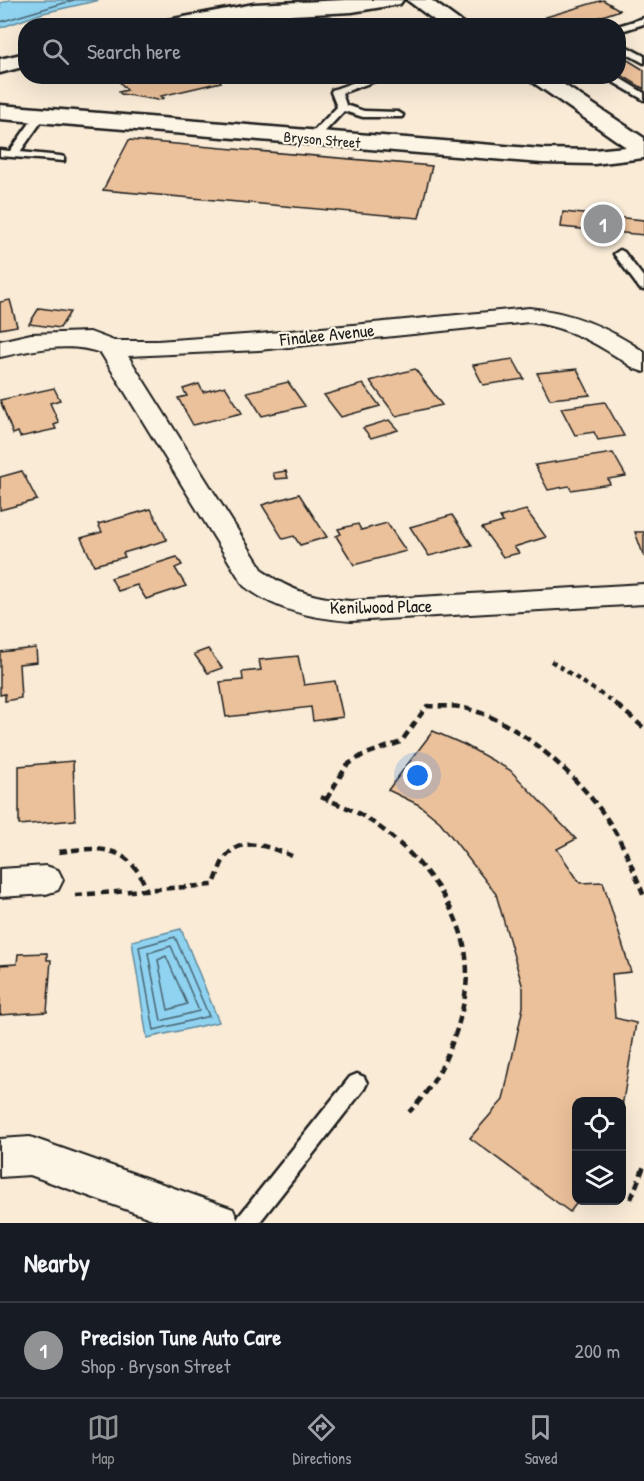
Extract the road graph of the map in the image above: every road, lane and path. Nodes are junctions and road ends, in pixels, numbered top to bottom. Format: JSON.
{"nodes":[{"id":1,"x":393,"y":0,"type":"edge"},
{"id":2,"x":417,"y":0,"type":"edge"},
{"id":3,"x":233,"y":18,"type":"edge"},
{"id":4,"x":445,"y":18,"type":"edge"},
{"id":5,"x":644,"y":21,"type":"edge"},
{"id":6,"x":626,"y":27,"type":"edge"},
{"id":7,"x":626,"y":50,"type":"edge"},
{"id":8,"x":644,"y":60,"type":"edge"},
{"id":9,"x":18,"y":61,"type":"edge"},
{"id":10,"x":0,"y":66,"type":"edge"},
{"id":11,"x":336,"y":84,"type":"edge"},
{"id":12,"x":360,"y":84,"type":"edge"},
{"id":13,"x":548,"y":84,"type":"edge"},
{"id":14,"x":622,"y":84,"type":"edge"},
{"id":15,"x":336,"y":92,"type":"junction"},
{"id":16,"x":644,"y":97,"type":"edge"},
{"id":17,"x":342,"y":107,"type":"junction"},
{"id":18,"x":0,"y":112,"type":"edge"},
{"id":19,"x":40,"y":115,"type":"junction"},
{"id":20,"x":398,"y":115,"type":"dead end"},
{"id":21,"x":312,"y":139,"type":"junction"},
{"id":22,"x":644,"y":149,"type":"edge"},
{"id":23,"x":0,"y":153,"type":"edge"},
{"id":24,"x":13,"y":154,"type":"junction"},
{"id":25,"x":60,"y":159,"type":"dead end"},
{"id":26,"x":620,"y":254,"type":"dead end"},
{"id":27,"x":644,"y":286,"type":"edge"},
{"id":28,"x":110,"y":348,"type":"junction"},
{"id":29,"x":0,"y":349,"type":"edge"},
{"id":30,"x":644,"y":364,"type":"edge"},
{"id":31,"x":644,"y":594,"type":"edge"},
{"id":32,"x":550,"y":661,"type":"dead end"},
{"id":33,"x":644,"y":728,"type":"edge"},
{"id":34,"x":292,"y":856,"type":"dead end"},
{"id":35,"x":58,"y":876,"type":"junction"},
{"id":36,"x":0,"y":883,"type":"edge"},
{"id":37,"x":147,"y":891,"type":"junction"},
{"id":38,"x":644,"y":896,"type":"edge"},
{"id":39,"x":357,"y":1083,"type":"dead end"},
{"id":40,"x":409,"y":1112,"type":"dead end"},
{"id":41,"x":0,"y":1158,"type":"edge"},
{"id":42,"x":644,"y":1166,"type":"edge"},
{"id":43,"x":630,"y":1199,"type":"dead end"},
{"id":44,"x":218,"y":1223,"type":"edge"},
{"id":45,"x":246,"y":1223,"type":"edge"}],
"edges":[{"from":1,"to":3,"type":"main road"},
{"from":2,"to":4,"type":"main road"},
{"from":5,"to":6,"type":"lane"},
{"from":7,"to":8,"type":"lane"},
{"from":9,"to":10,"type":"main road"},
{"from":11,"to":15,"type":"lane"},
{"from":12,"to":15,"type":"lane"},
{"from":13,"to":22,"type":"main road"},
{"from":14,"to":16,"type":"lane"},
{"from":15,"to":17,"type":"lane"},
{"from":17,"to":20,"type":"lane"},
{"from":17,"to":21,"type":"lane"},
{"from":18,"to":19,"type":"main road","name":"Bryson Street"},
{"from":19,"to":21,"type":"main road","name":"Bryson Street"},
{"from":19,"to":24,"type":"lane"},
{"from":21,"to":22,"type":"main road","name":"Bryson Street"},
{"from":23,"to":24,"type":"lane"},
{"from":24,"to":25,"type":"lane"},
{"from":26,"to":27,"type":"lane"},
{"from":28,"to":29,"type":"street","name":"Finalee Avenue"},
{"from":28,"to":30,"type":"street","name":"Finalee Avenue"},
{"from":28,"to":31,"type":"street","name":"Kenilwood Place"},
{"from":32,"to":33,"type":"path"},
{"from":34,"to":37,"type":"path"},
{"from":35,"to":36,"type":"street"},
{"from":35,"to":37,"type":"path"},
{"from":35,"to":37,"type":"path"},
{"from":38,"to":40,"type":"path"},
{"from":39,"to":45,"type":"lane"},
{"from":41,"to":44,"type":"street"},
{"from":42,"to":43,"type":"path"}]}
